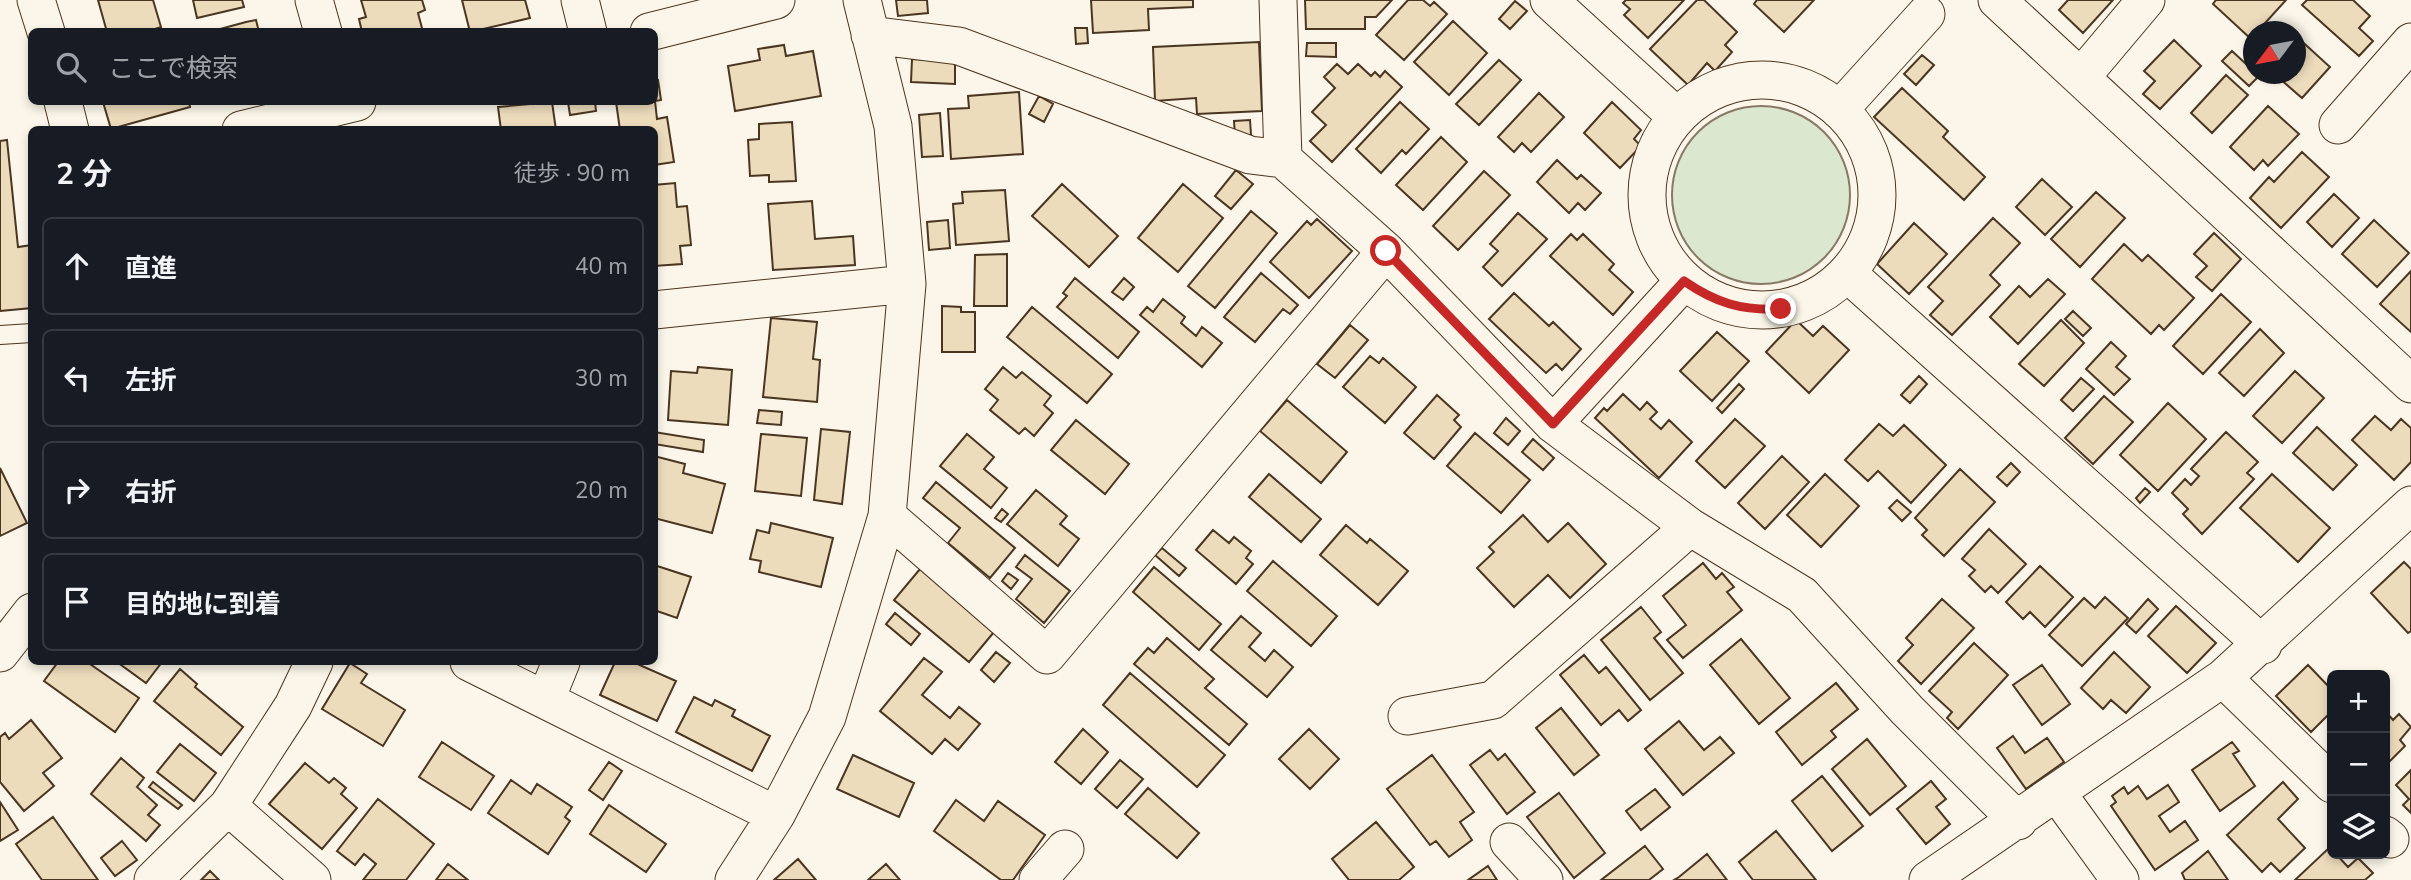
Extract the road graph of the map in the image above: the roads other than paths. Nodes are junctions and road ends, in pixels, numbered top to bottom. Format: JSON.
{"nodes":[{"id":1,"x":36,"y":0,"type":"edge"},
{"id":2,"x":314,"y":0,"type":"edge"},
{"id":3,"x":580,"y":0,"type":"edge"},
{"id":4,"x":776,"y":0,"type":"edge"},
{"id":5,"x":862,"y":0,"type":"edge"},
{"id":6,"x":1278,"y":0,"type":"edge"},
{"id":7,"x":1549,"y":0,"type":"edge"},
{"id":8,"x":1997,"y":0,"type":"edge"},
{"id":9,"x":2146,"y":0,"type":"edge"},
{"id":10,"x":1926,"y":5,"type":"edge"},
{"id":11,"x":45,"y":28,"type":"edge"},
{"id":12,"x":322,"y":28,"type":"edge"},
{"id":13,"x":587,"y":28,"type":"edge"},
{"id":14,"x":658,"y":30,"type":"edge"},
{"id":15,"x":870,"y":35,"type":"junction"},
{"id":16,"x":2411,"y":42,"type":"edge"},
{"id":17,"x":2082,"y":76,"type":"junction"},
{"id":18,"x":64,"y":105,"type":"edge"},
{"id":19,"x":348,"y":109,"type":"edge"},
{"id":20,"x":1839,"y":110,"type":"junction"},
{"id":21,"x":1677,"y":117,"type":"junction"},
{"id":22,"x":2338,"y":125,"type":"dead end"},
{"id":23,"x":69,"y":126,"type":"edge"},
{"id":24,"x":261,"y":126,"type":"edge"},
{"id":25,"x":1283,"y":159,"type":"junction"},
{"id":26,"x":1386,"y":251,"type":"junction"},
{"id":27,"x":1847,"y":273,"type":"junction"},
{"id":28,"x":1684,"y":281,"type":"junction"},
{"id":29,"x":907,"y":284,"type":"junction"},
{"id":30,"x":658,"y":310,"type":"edge"},
{"id":31,"x":28,"y":333,"type":"edge"},
{"id":32,"x":0,"y":335,"type":"edge"},
{"id":33,"x":2411,"y":384,"type":"edge"},
{"id":34,"x":1553,"y":424,"type":"junction"},
{"id":35,"x":2411,"y":505,"type":"edge"},
{"id":36,"x":887,"y":516,"type":"junction"},
{"id":37,"x":1690,"y":527,"type":"junction"},
{"id":38,"x":28,"y":617,"type":"edge"},
{"id":39,"x":2263,"y":645,"type":"junction"},
{"id":40,"x":0,"y":653,"type":"edge"},
{"id":41,"x":313,"y":665,"type":"edge"},
{"id":42,"x":475,"y":665,"type":"edge"},
{"id":43,"x":560,"y":665,"type":"edge"},
{"id":44,"x":2223,"y":678,"type":"junction"},
{"id":45,"x":546,"y":699,"type":"junction"},
{"id":46,"x":1407,"y":716,"type":"dead end"},
{"id":47,"x":2327,"y":779,"type":"edge"},
{"id":48,"x":2057,"y":793,"type":"junction"},
{"id":49,"x":228,"y":806,"type":"junction"},
{"id":50,"x":776,"y":815,"type":"junction"},
{"id":51,"x":2018,"y":821,"type":"junction"},
{"id":52,"x":1509,"y":842,"type":"dead end"},
{"id":53,"x":1065,"y":849,"type":"dead end"},
{"id":54,"x":153,"y":880,"type":"edge"},
{"id":55,"x":312,"y":880,"type":"edge"},
{"id":56,"x":734,"y":880,"type":"edge"},
{"id":57,"x":1038,"y":880,"type":"edge"},
{"id":58,"x":1544,"y":880,"type":"edge"},
{"id":59,"x":1928,"y":880,"type":"edge"},
{"id":60,"x":2120,"y":880,"type":"edge"}],
"edges":[{"from":1,"to":11,"type":"street"},
{"from":2,"to":12,"type":"street"},
{"from":3,"to":13,"type":"street"},
{"from":4,"to":14,"type":"street"},
{"from":5,"to":15,"type":"street"},
{"from":6,"to":25,"type":"street"},
{"from":7,"to":21,"type":"street"},
{"from":8,"to":17,"type":"street"},
{"from":9,"to":17,"type":"street"},
{"from":10,"to":20,"type":"street"},
{"from":15,"to":25,"type":"street"},
{"from":15,"to":29,"type":"street"},
{"from":16,"to":22,"type":"street"},
{"from":17,"to":33,"type":"street"},
{"from":18,"to":23,"type":"street"},
{"from":19,"to":24,"type":"street"},
{"from":20,"to":21,"type":"street"},
{"from":20,"to":27,"type":"street"},
{"from":21,"to":28,"type":"street"},
{"from":25,"to":26,"type":"street"},
{"from":26,"to":34,"type":"street"},
{"from":26,"to":36,"type":"street"},
{"from":27,"to":28,"type":"street"},
{"from":27,"to":39,"type":"street"},
{"from":28,"to":34,"type":"street"},
{"from":29,"to":30,"type":"street"},
{"from":29,"to":36,"type":"street"},
{"from":31,"to":32,"type":"lane"},
{"from":34,"to":37,"type":"street"},
{"from":35,"to":39,"type":"street"},
{"from":36,"to":50,"type":"street"},
{"from":37,"to":46,"type":"street"},
{"from":37,"to":51,"type":"street"},
{"from":38,"to":40,"type":"street"},
{"from":39,"to":44,"type":"street"},
{"from":41,"to":49,"type":"street"},
{"from":42,"to":45,"type":"street"},
{"from":43,"to":45,"type":"street"},
{"from":44,"to":47,"type":"street"},
{"from":44,"to":48,"type":"street"},
{"from":45,"to":50,"type":"street"},
{"from":48,"to":51,"type":"street"},
{"from":48,"to":60,"type":"street"},
{"from":49,"to":54,"type":"street"},
{"from":49,"to":55,"type":"street"},
{"from":50,"to":56,"type":"street"},
{"from":51,"to":59,"type":"street"},
{"from":52,"to":58,"type":"street"},
{"from":53,"to":57,"type":"street"}]}
